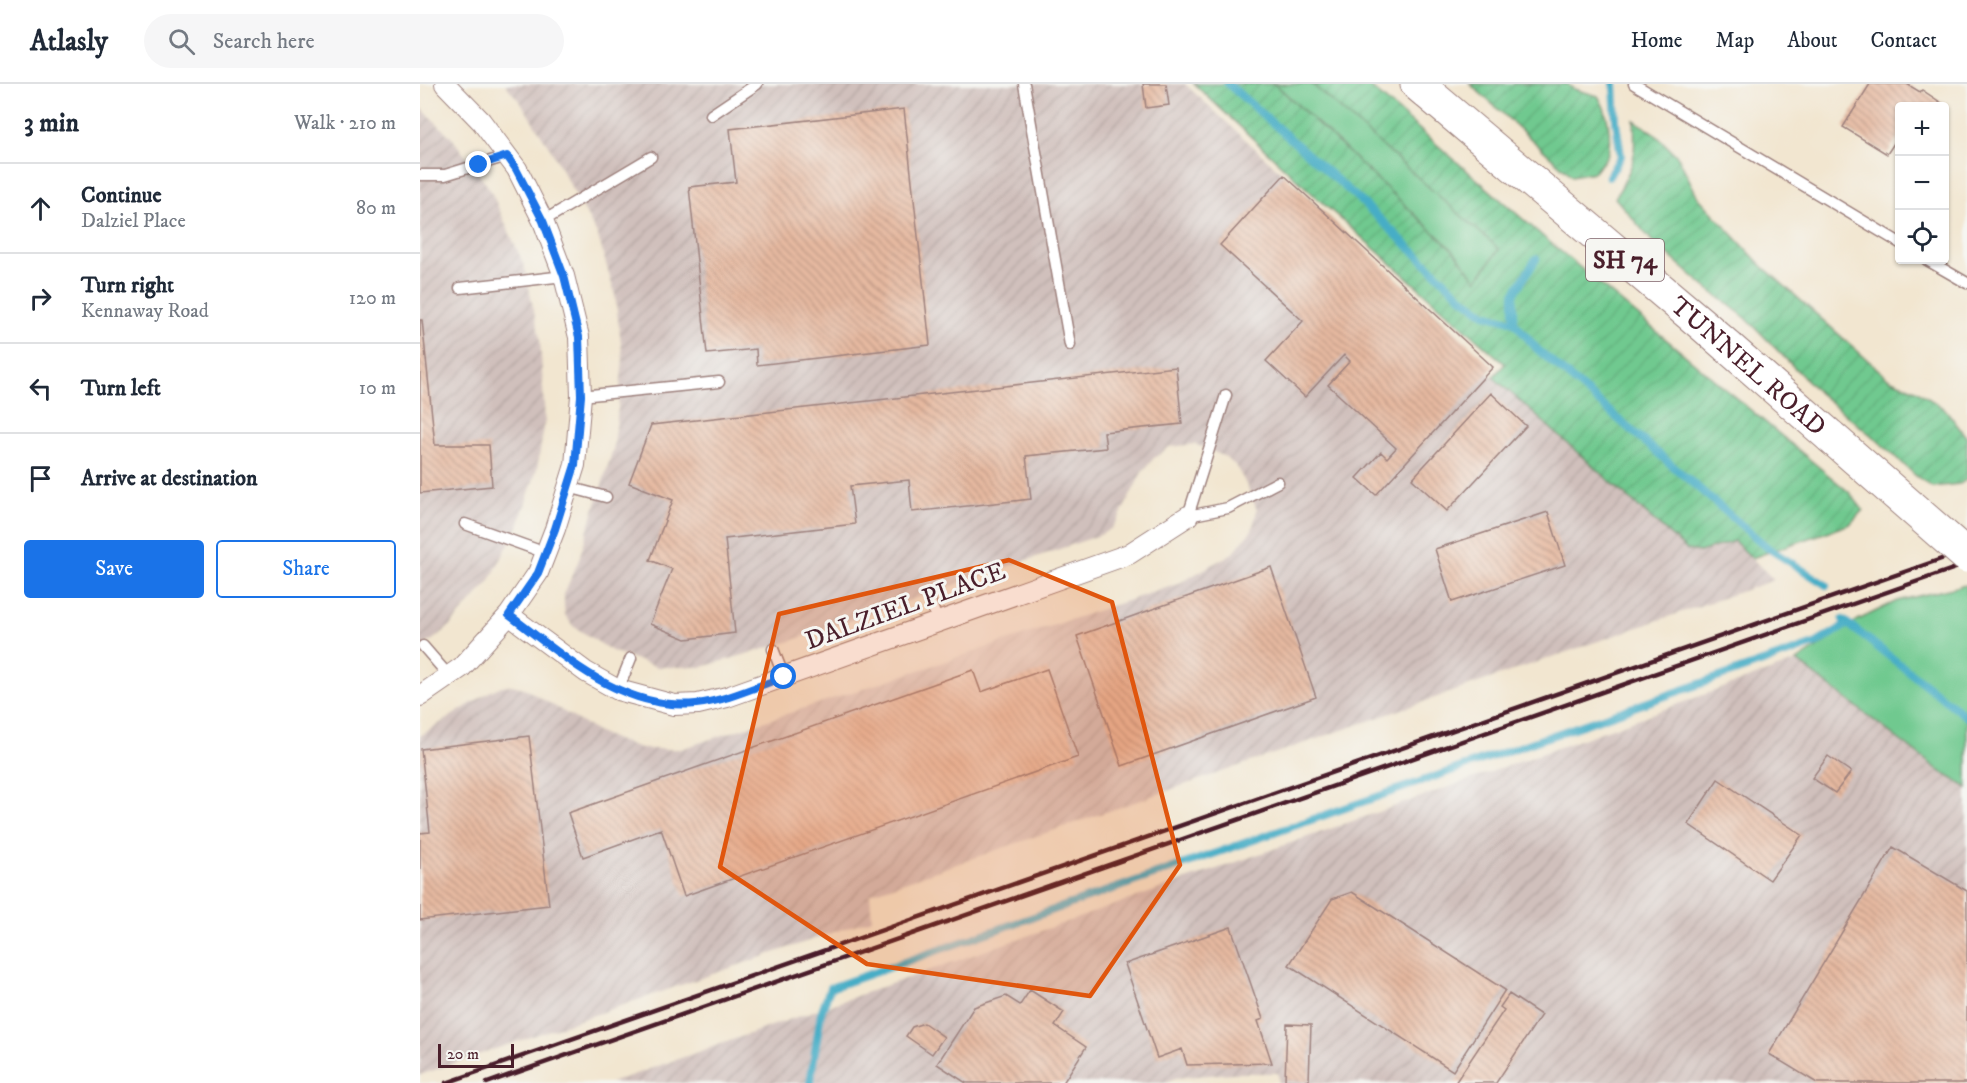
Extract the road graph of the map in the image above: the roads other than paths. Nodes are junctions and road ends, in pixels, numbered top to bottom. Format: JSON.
{"nodes":[{"id":1,"x":444,"y":84,"type":"edge"},
{"id":2,"x":757,"y":84,"type":"edge"},
{"id":3,"x":1024,"y":84,"type":"edge"},
{"id":4,"x":1417,"y":84,"type":"edge"},
{"id":5,"x":1634,"y":84,"type":"edge"},
{"id":6,"x":711,"y":115,"type":"dead end"},
{"id":7,"x":507,"y":156,"type":"junction"},
{"id":8,"x":651,"y":157,"type":"dead end"},
{"id":9,"x":420,"y":175,"type":"edge"},
{"id":10,"x":543,"y":221,"type":"junction"},
{"id":11,"x":1895,"y":241,"type":"edge"},
{"id":12,"x":1934,"y":264,"type":"edge"},
{"id":13,"x":564,"y":276,"type":"junction"},
{"id":14,"x":1967,"y":283,"type":"edge"},
{"id":15,"x":460,"y":288,"type":"dead end"},
{"id":16,"x":1070,"y":345,"type":"dead end"},
{"id":17,"x":718,"y":382,"type":"dead end"},
{"id":18,"x":1226,"y":395,"type":"dead end"},
{"id":19,"x":581,"y":396,"type":"junction"},
{"id":20,"x":1278,"y":483,"type":"dead end"},
{"id":21,"x":568,"y":487,"type":"junction"},
{"id":22,"x":606,"y":497,"type":"dead end"},
{"id":23,"x":1188,"y":516,"type":"junction"},
{"id":24,"x":465,"y":524,"type":"dead end"},
{"id":25,"x":546,"y":553,"type":"junction"},
{"id":26,"x":1967,"y":555,"type":"edge"},
{"id":27,"x":928,"y":595,"type":"dead end"},
{"id":28,"x":509,"y":615,"type":"junction"},
{"id":29,"x":938,"y":622,"type":"junction"},
{"id":30,"x":423,"y":646,"type":"dead end"},
{"id":31,"x":773,"y":649,"type":"dead end"},
{"id":32,"x":631,"y":658,"type":"dead end"},
{"id":33,"x":449,"y":676,"type":"junction"},
{"id":34,"x":784,"y":677,"type":"junction"},
{"id":35,"x":618,"y":690,"type":"junction"},
{"id":36,"x":420,"y":696,"type":"edge"}],
"edges":[{"from":1,"to":7,"type":"street"},
{"from":2,"to":6,"type":"lane"},
{"from":3,"to":16,"type":"lane"},
{"from":4,"to":26,"type":"highway","name":"TUNNEL ROAD","number":"SH 74","bridge":true},
{"from":5,"to":11,"type":"lane"},
{"from":7,"to":9,"type":"lane"},
{"from":7,"to":10,"type":"street"},
{"from":8,"to":10,"type":"lane"},
{"from":10,"to":13,"type":"street"},
{"from":12,"to":14,"type":"lane"},
{"from":13,"to":15,"type":"lane"},
{"from":13,"to":19,"type":"street"},
{"from":17,"to":19,"type":"lane"},
{"from":18,"to":23,"type":"lane"},
{"from":19,"to":21,"type":"street"},
{"from":20,"to":23,"type":"lane"},
{"from":21,"to":22,"type":"lane"},
{"from":21,"to":25,"type":"street"},
{"from":23,"to":29,"type":"street","name":"DALZIEL PLACE"},
{"from":24,"to":25,"type":"lane"},
{"from":25,"to":28,"type":"street"},
{"from":27,"to":29,"type":"lane"},
{"from":28,"to":33,"type":"street"},
{"from":28,"to":35,"type":"street","name":"DALZIEL PLACE"},
{"from":29,"to":34,"type":"street","name":"DALZIEL PLACE"},
{"from":30,"to":33,"type":"lane"},
{"from":31,"to":34,"type":"lane"},
{"from":32,"to":35,"type":"lane"},
{"from":33,"to":36,"type":"street"},
{"from":34,"to":35,"type":"street","name":"DALZIEL PLACE"}]}
